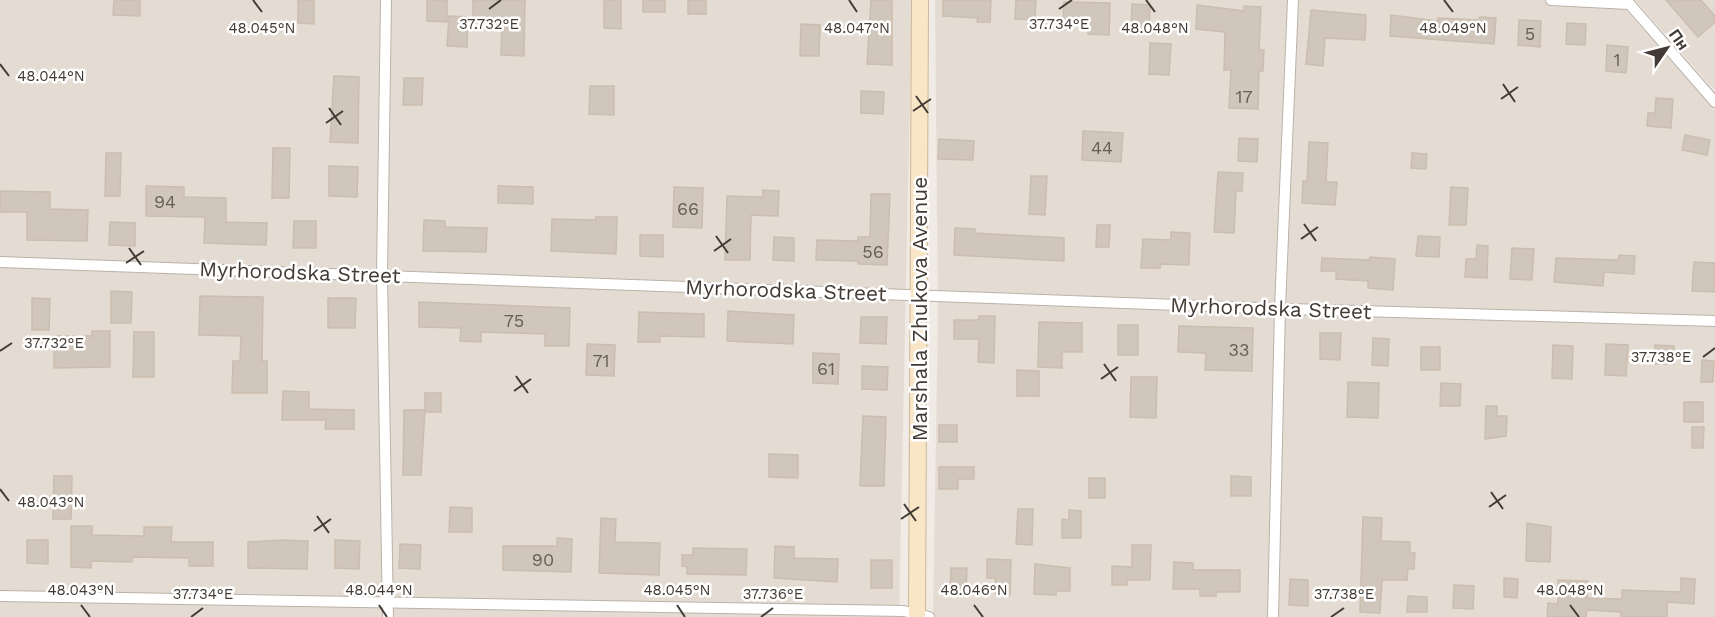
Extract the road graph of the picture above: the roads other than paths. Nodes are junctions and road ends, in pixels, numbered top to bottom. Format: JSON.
{"nodes":[{"id":1,"x":386,"y":0,"type":"edge"},
{"id":2,"x":920,"y":0,"type":"edge"},
{"id":3,"x":1293,"y":0,"type":"edge"},
{"id":4,"x":1551,"y":0,"type":"edge"},
{"id":5,"x":1628,"y":2,"type":"edge"},
{"id":6,"x":1715,"y":102,"type":"edge"},
{"id":7,"x":0,"y":262,"type":"edge"},
{"id":8,"x":382,"y":274,"type":"junction"},
{"id":9,"x":919,"y":296,"type":"junction"},
{"id":10,"x":1280,"y":308,"type":"junction"},
{"id":11,"x":1715,"y":321,"type":"edge"},
{"id":12,"x":0,"y":596,"type":"edge"},
{"id":13,"x":387,"y":603,"type":"junction"},
{"id":14,"x":921,"y":616,"type":"edge"},
{"id":15,"x":388,"y":617,"type":"edge"},
{"id":16,"x":1273,"y":617,"type":"edge"}],
"edges":[{"from":1,"to":8,"type":"street"},
{"from":2,"to":9,"type":"street","name":"Marshala Zhukova Avenue"},
{"from":3,"to":10,"type":"street"},
{"from":4,"to":5,"type":"street"},
{"from":5,"to":6,"type":"street"},
{"from":7,"to":8,"type":"street","name":"Myrhorodska Street"},
{"from":8,"to":9,"type":"street","name":"Myrhorodska Street"},
{"from":8,"to":13,"type":"street"},
{"from":9,"to":10,"type":"street","name":"Myrhorodska Street"},
{"from":9,"to":14,"type":"street","name":"Marshala Zhukova Avenue"},
{"from":10,"to":11,"type":"street","name":"Myrhorodska Street"},
{"from":10,"to":16,"type":"street"},
{"from":12,"to":13,"type":"street"},
{"from":13,"to":14,"type":"street"},
{"from":13,"to":15,"type":"street"}]}
